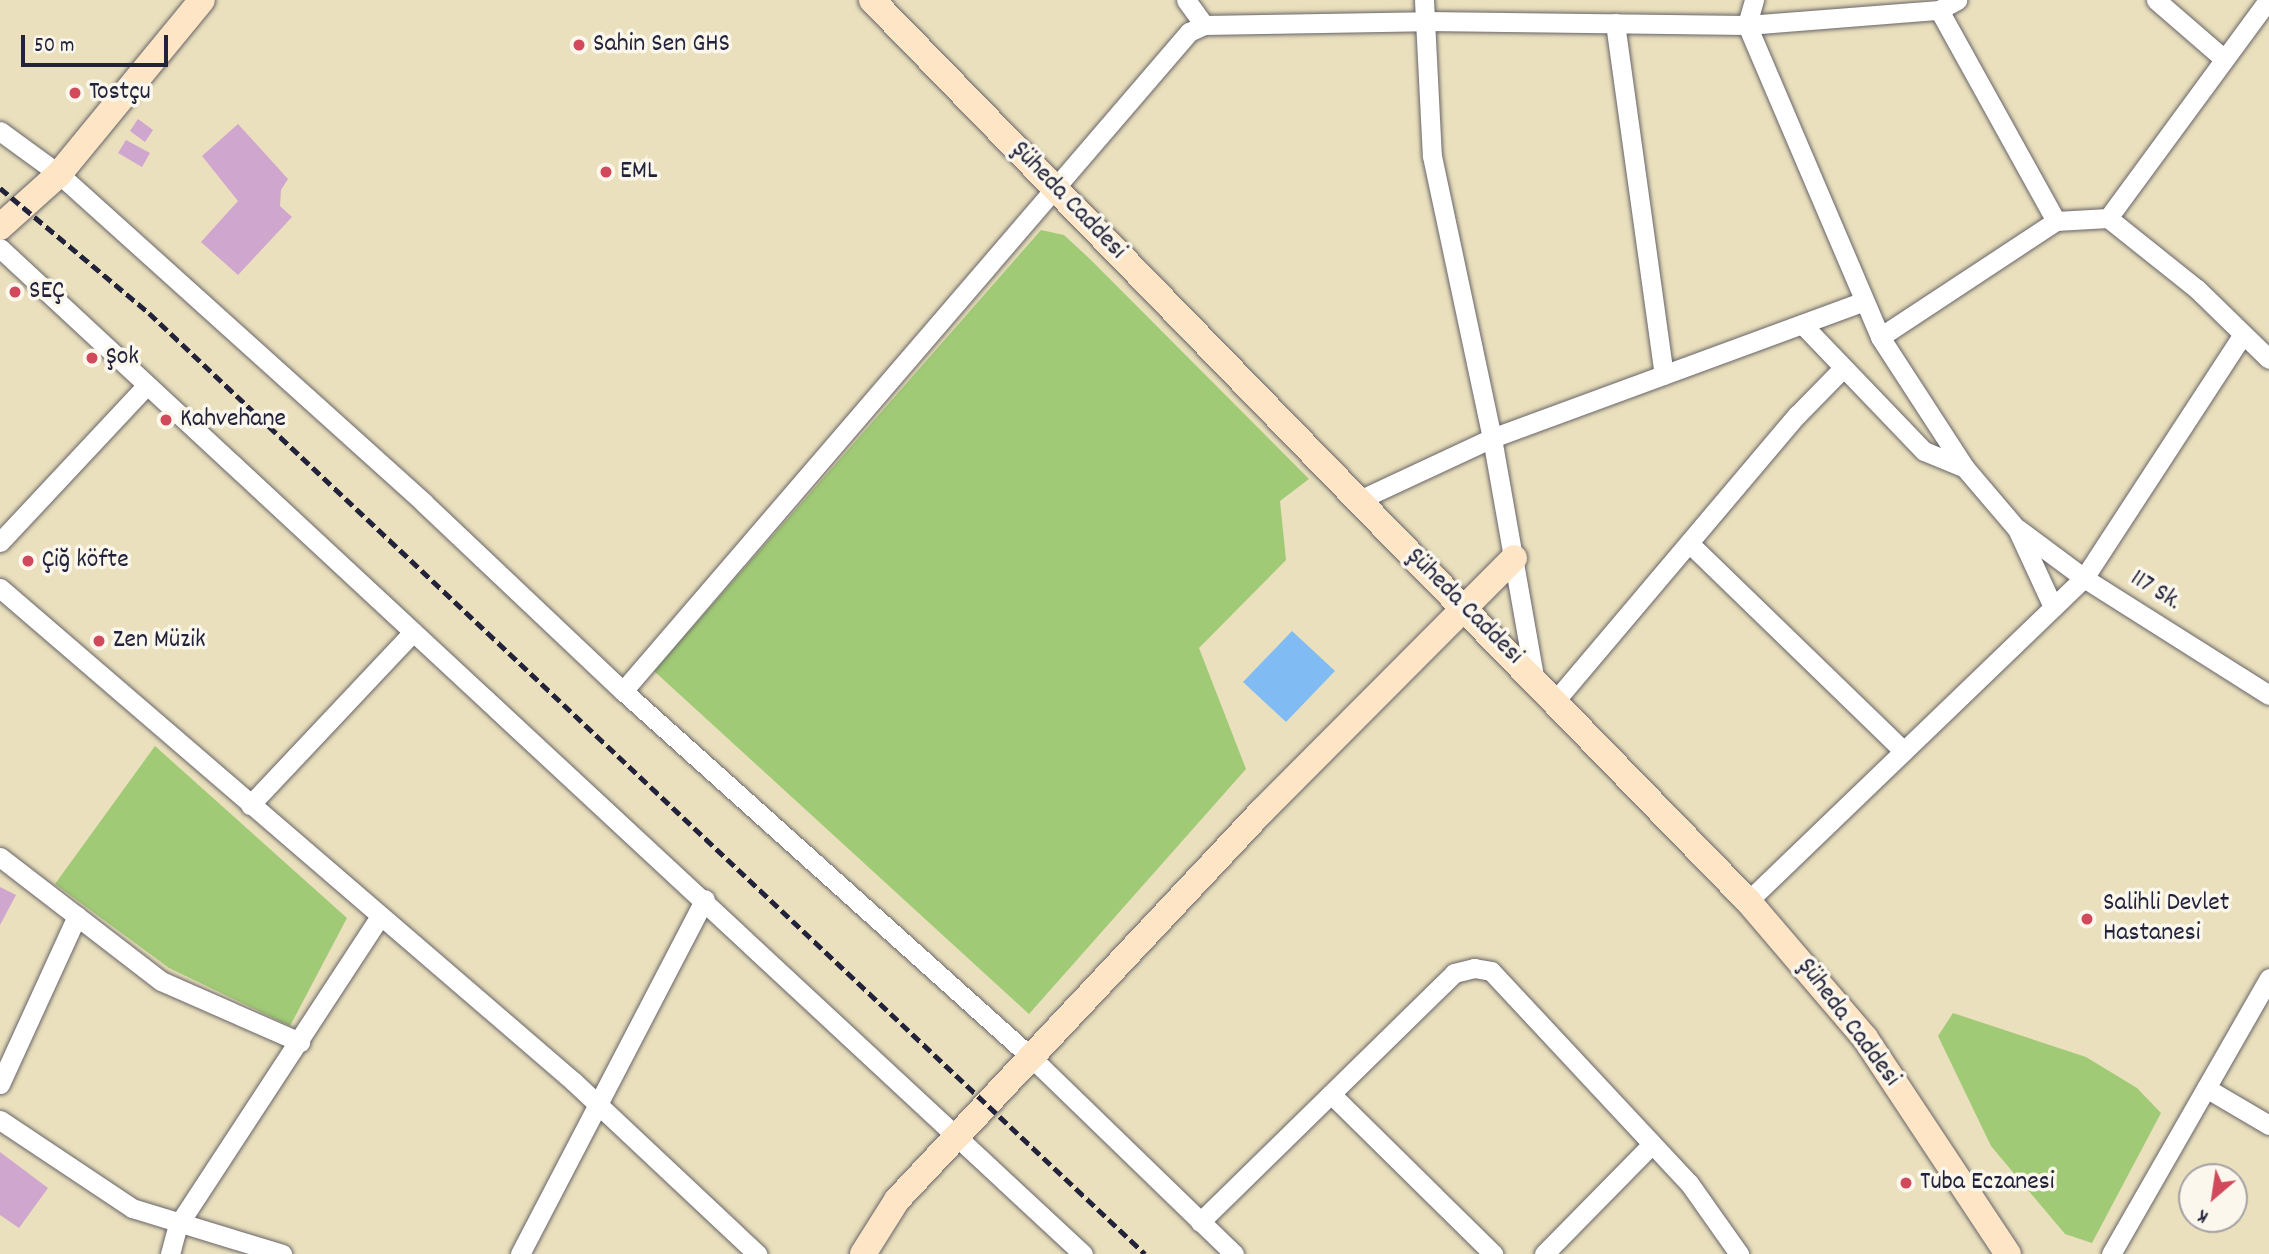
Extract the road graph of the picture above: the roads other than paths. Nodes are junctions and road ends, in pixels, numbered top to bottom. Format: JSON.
{"nodes":[{"id":1,"x":202,"y":0,"type":"edge"},
{"id":2,"x":872,"y":0,"type":"edge"},
{"id":3,"x":1186,"y":0,"type":"edge"},
{"id":4,"x":1424,"y":0,"type":"edge"},
{"id":5,"x":1754,"y":0,"type":"edge"},
{"id":6,"x":2156,"y":0,"type":"edge"},
{"id":7,"x":2268,"y":0,"type":"edge"},
{"id":8,"x":1948,"y":5,"type":"edge"},
{"id":9,"x":1425,"y":21,"type":"junction"},
{"id":10,"x":1615,"y":23,"type":"junction"},
{"id":11,"x":1204,"y":25,"type":"junction"},
{"id":12,"x":1747,"y":25,"type":"junction"},
{"id":13,"x":2223,"y":58,"type":"junction"},
{"id":14,"x":0,"y":131,"type":"edge"},
{"id":15,"x":59,"y":174,"type":"junction"},
{"id":16,"x":1055,"y":188,"type":"junction"},
{"id":17,"x":2108,"y":218,"type":"junction"},
{"id":18,"x":2056,"y":221,"type":"junction"},
{"id":19,"x":0,"y":227,"type":"edge"},
{"id":20,"x":0,"y":248,"type":"edge"},
{"id":21,"x":1864,"y":301,"type":"junction"},
{"id":22,"x":1802,"y":324,"type":"junction"},
{"id":23,"x":2242,"y":336,"type":"junction"},
{"id":24,"x":1880,"y":337,"type":"junction"},
{"id":25,"x":2269,"y":359,"type":"edge"},
{"id":26,"x":1843,"y":368,"type":"junction"},
{"id":27,"x":1664,"y":375,"type":"junction"},
{"id":28,"x":147,"y":385,"type":"junction"},
{"id":29,"x":1492,"y":438,"type":"junction"},
{"id":30,"x":1965,"y":468,"type":"junction"},
{"id":31,"x":1359,"y":500,"type":"junction"},
{"id":32,"x":2017,"y":529,"type":"junction"},
{"id":33,"x":0,"y":542,"type":"edge"},
{"id":34,"x":1689,"y":543,"type":"junction"},
{"id":35,"x":1514,"y":558,"type":"junction"},
{"id":36,"x":2084,"y":578,"type":"junction"},
{"id":37,"x":0,"y":588,"type":"edge"},
{"id":38,"x":2053,"y":607,"type":"junction"},
{"id":39,"x":1466,"y":610,"type":"junction"},
{"id":40,"x":414,"y":632,"type":"junction"},
{"id":41,"x":1534,"y":677,"type":"junction"},
{"id":42,"x":623,"y":691,"type":"junction"},
{"id":43,"x":2269,"y":695,"type":"edge"},
{"id":44,"x":1555,"y":701,"type":"junction"},
{"id":45,"x":1904,"y":751,"type":"junction"},
{"id":46,"x":250,"y":805,"type":"junction"},
{"id":47,"x":0,"y":856,"type":"edge"},
{"id":48,"x":705,"y":899,"type":"junction"},
{"id":49,"x":1748,"y":901,"type":"junction"},
{"id":50,"x":77,"y":916,"type":"junction"},
{"id":51,"x":380,"y":916,"type":"junction"},
{"id":52,"x":2269,"y":978,"type":"edge"},
{"id":53,"x":300,"y":1042,"type":"junction"},
{"id":54,"x":1033,"y":1059,"type":"junction"},
{"id":55,"x":0,"y":1084,"type":"edge"},
{"id":56,"x":2206,"y":1088,"type":"junction"},
{"id":57,"x":1331,"y":1094,"type":"junction"},
{"id":58,"x":596,"y":1104,"type":"junction"},
{"id":59,"x":0,"y":1120,"type":"edge"},
{"id":60,"x":2269,"y":1125,"type":"edge"},
{"id":61,"x":958,"y":1136,"type":"junction"},
{"id":62,"x":1652,"y":1144,"type":"junction"},
{"id":63,"x":1200,"y":1222,"type":"junction"},
{"id":64,"x":178,"y":1225,"type":"junction"},
{"id":65,"x":170,"y":1254,"type":"edge"},
{"id":66,"x":282,"y":1254,"type":"edge"},
{"id":67,"x":520,"y":1254,"type":"edge"},
{"id":68,"x":757,"y":1254,"type":"edge"},
{"id":69,"x":863,"y":1254,"type":"edge"},
{"id":70,"x":1083,"y":1254,"type":"edge"},
{"id":71,"x":1234,"y":1254,"type":"edge"},
{"id":72,"x":1493,"y":1254,"type":"edge"},
{"id":73,"x":1544,"y":1254,"type":"edge"},
{"id":74,"x":1739,"y":1254,"type":"edge"},
{"id":75,"x":2008,"y":1254,"type":"edge"},
{"id":76,"x":2111,"y":1254,"type":"edge"}],
"edges":[{"from":1,"to":15,"type":"main road"},
{"from":2,"to":16,"type":"main road","name":"Şüheda Caddesi"},
{"from":3,"to":11,"type":"street"},
{"from":4,"to":9,"type":"street"},
{"from":5,"to":12,"type":"street"},
{"from":6,"to":13,"type":"street"},
{"from":7,"to":13,"type":"street"},
{"from":8,"to":12,"type":"street"},
{"from":8,"to":18,"type":"street"},
{"from":9,"to":10,"type":"street"},
{"from":9,"to":11,"type":"street"},
{"from":9,"to":29,"type":"street"},
{"from":10,"to":12,"type":"street"},
{"from":10,"to":27,"type":"street"},
{"from":11,"to":16,"type":"street"},
{"from":12,"to":21,"type":"street"},
{"from":13,"to":17,"type":"street"},
{"from":14,"to":15,"type":"street"},
{"from":15,"to":19,"type":"main road"},
{"from":15,"to":42,"type":"street"},
{"from":16,"to":31,"type":"main road","name":"Şüheda Caddesi"},
{"from":16,"to":42,"type":"street"},
{"from":17,"to":18,"type":"street"},
{"from":17,"to":23,"type":"street"},
{"from":18,"to":24,"type":"street"},
{"from":20,"to":28,"type":"street"},
{"from":21,"to":22,"type":"street"},
{"from":21,"to":24,"type":"street"},
{"from":22,"to":26,"type":"street"},
{"from":22,"to":27,"type":"street"},
{"from":23,"to":25,"type":"street"},
{"from":23,"to":36,"type":"street"},
{"from":24,"to":30,"type":"street"},
{"from":26,"to":30,"type":"street"},
{"from":26,"to":34,"type":"street"},
{"from":27,"to":29,"type":"street"},
{"from":28,"to":33,"type":"street"},
{"from":28,"to":40,"type":"street"},
{"from":29,"to":31,"type":"street"},
{"from":29,"to":35,"type":"street"},
{"from":30,"to":32,"type":"street"},
{"from":31,"to":39,"type":"main road","name":"Şüheda Caddesi"},
{"from":32,"to":36,"type":"street","name":"117 Sk."},
{"from":32,"to":38,"type":"street"},
{"from":34,"to":44,"type":"street"},
{"from":34,"to":45,"type":"street"},
{"from":35,"to":39,"type":"main road"},
{"from":35,"to":41,"type":"street"},
{"from":36,"to":38,"type":"street"},
{"from":36,"to":43,"type":"street","name":"117 Sk."},
{"from":37,"to":46,"type":"street"},
{"from":38,"to":45,"type":"street"},
{"from":39,"to":41,"type":"main road","name":"Şüheda Caddesi"},
{"from":39,"to":54,"type":"main road"},
{"from":40,"to":46,"type":"street"},
{"from":40,"to":48,"type":"street"},
{"from":41,"to":44,"type":"main road","name":"Şüheda Caddesi"},
{"from":42,"to":54,"type":"street"},
{"from":44,"to":49,"type":"main road","name":"Şüheda Caddesi"},
{"from":45,"to":49,"type":"street"},
{"from":46,"to":51,"type":"street"},
{"from":47,"to":50,"type":"street"},
{"from":48,"to":58,"type":"street"},
{"from":48,"to":61,"type":"street"},
{"from":49,"to":75,"type":"main road","name":"Şüheda Caddesi"},
{"from":50,"to":53,"type":"street"},
{"from":50,"to":55,"type":"street"},
{"from":51,"to":53,"type":"street"},
{"from":51,"to":58,"type":"street"},
{"from":52,"to":56,"type":"street"},
{"from":53,"to":64,"type":"street"},
{"from":54,"to":61,"type":"main road"},
{"from":54,"to":63,"type":"street"},
{"from":56,"to":60,"type":"street"},
{"from":56,"to":76,"type":"street"},
{"from":57,"to":62,"type":"street"},
{"from":57,"to":63,"type":"street"},
{"from":57,"to":72,"type":"street"},
{"from":58,"to":67,"type":"street"},
{"from":58,"to":68,"type":"street"},
{"from":59,"to":64,"type":"street"},
{"from":61,"to":69,"type":"main road"},
{"from":61,"to":70,"type":"street"},
{"from":62,"to":73,"type":"street"},
{"from":62,"to":74,"type":"street"},
{"from":63,"to":71,"type":"street"},
{"from":64,"to":65,"type":"street"},
{"from":64,"to":66,"type":"street"}]}
